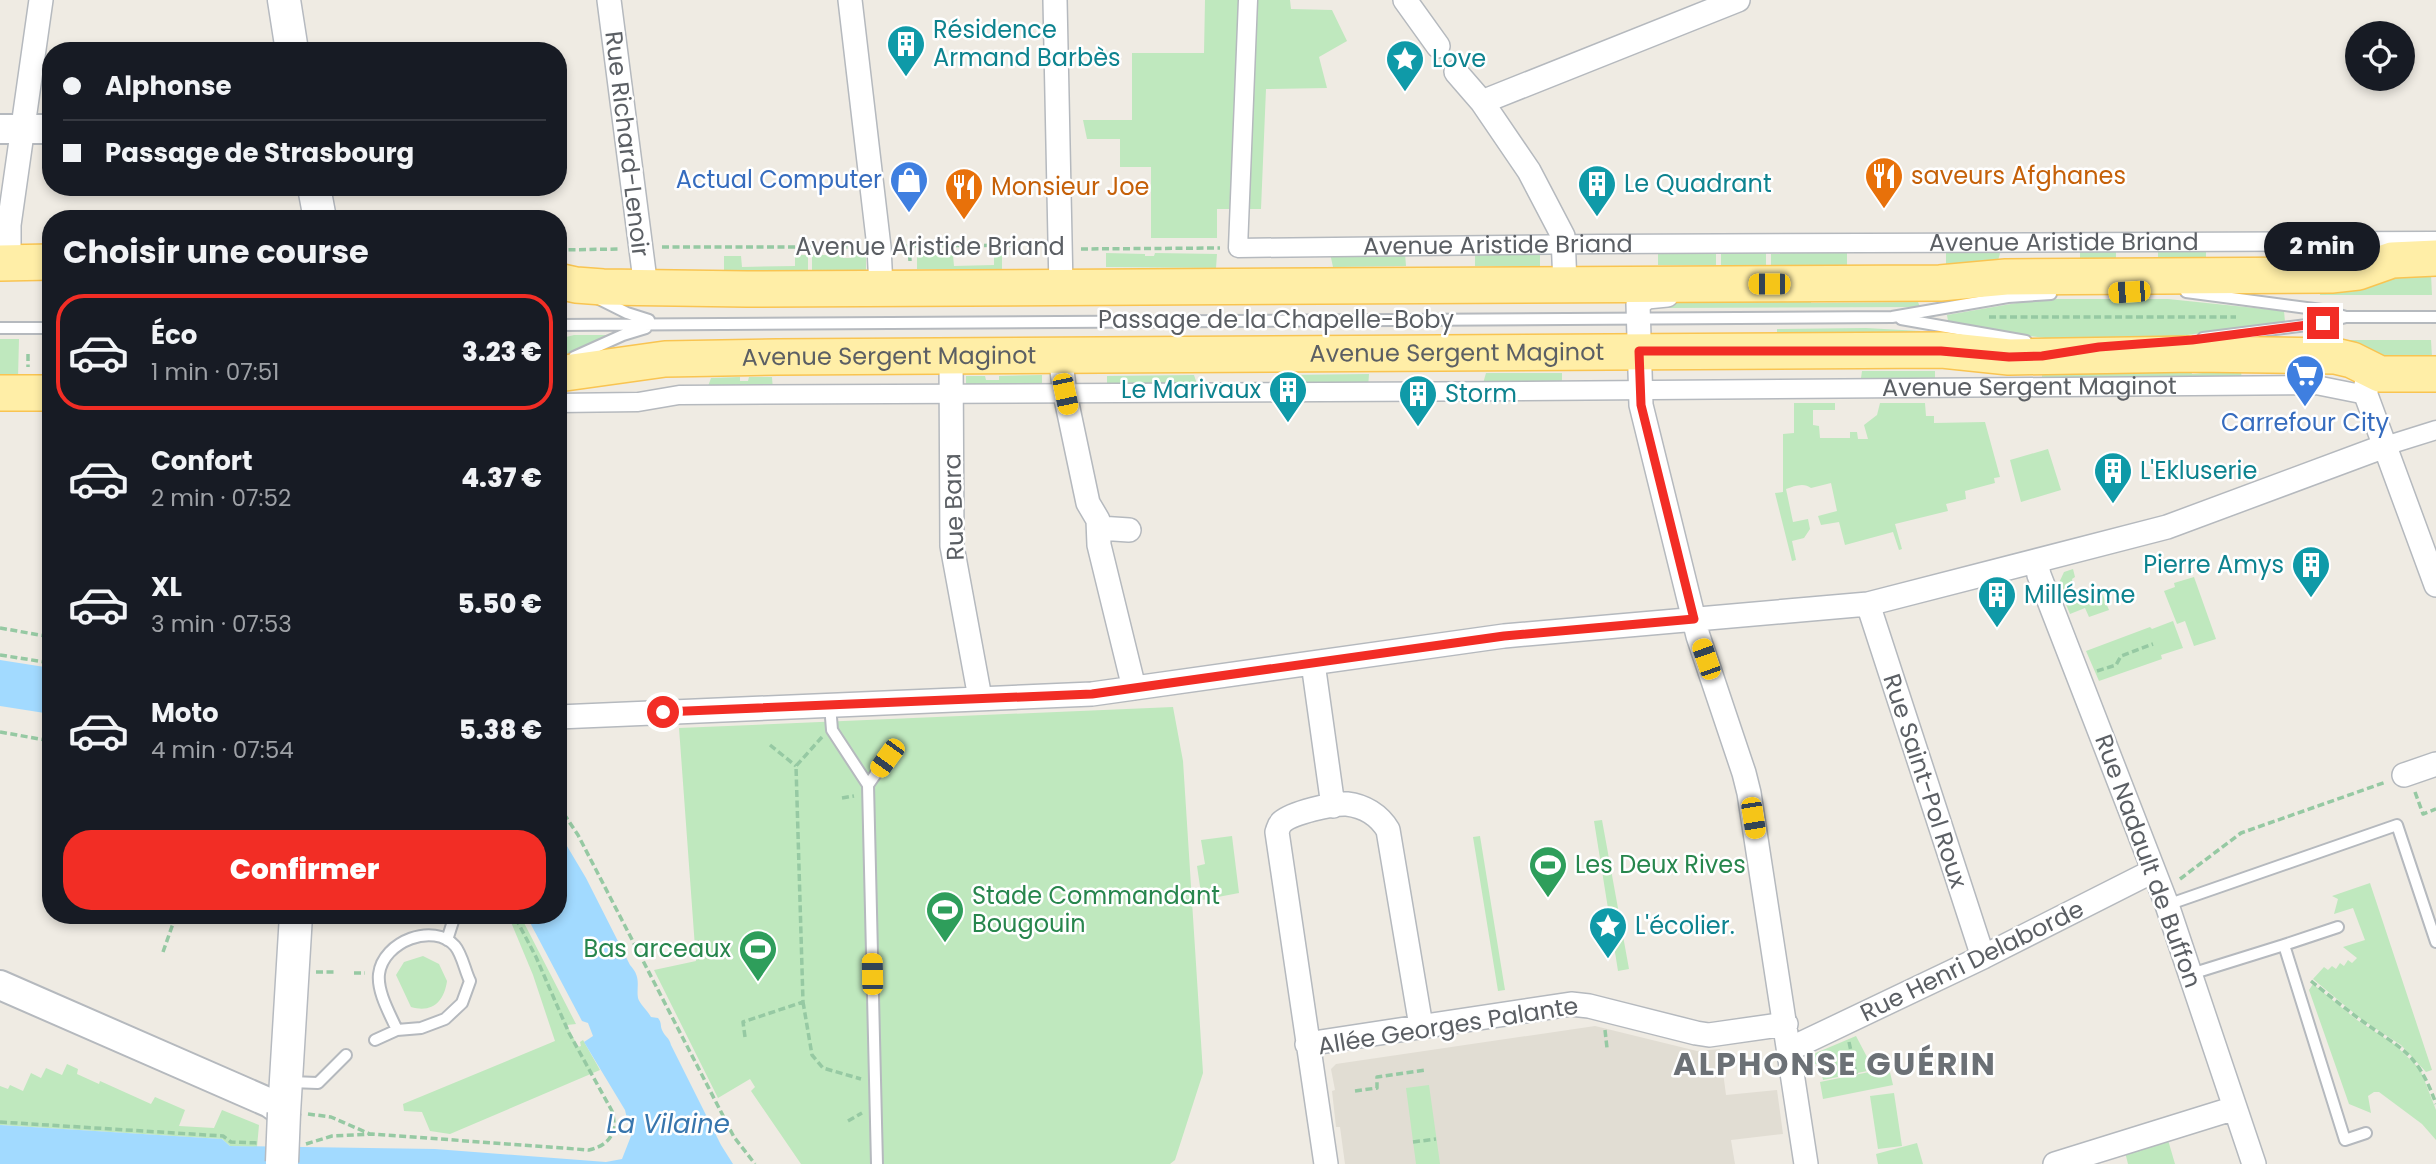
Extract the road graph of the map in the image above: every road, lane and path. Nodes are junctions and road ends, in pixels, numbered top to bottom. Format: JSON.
{"nodes":[{"id":1,"x":41,"y":0,"type":"edge"},
{"id":2,"x":284,"y":0,"type":"edge"},
{"id":3,"x":609,"y":0,"type":"edge"},
{"id":4,"x":850,"y":0,"type":"edge"},
{"id":5,"x":1055,"y":0,"type":"edge"},
{"id":6,"x":1248,"y":0,"type":"edge"},
{"id":7,"x":1405,"y":0,"type":"edge"},
{"id":8,"x":1738,"y":0,"type":"edge"},
{"id":9,"x":291,"y":42,"type":"edge"},
{"id":10,"x":1438,"y":46,"type":"dead end"},
{"id":11,"x":1455,"y":72,"type":"dead end"},
{"id":12,"x":1482,"y":102,"type":"junction"},
{"id":13,"x":11,"y":129,"type":"edge"},
{"id":14,"x":42,"y":129,"type":"edge"},
{"id":15,"x":2436,"y":242,"type":"edge"},
{"id":16,"x":1061,"y":245,"type":"junction"},
{"id":17,"x":1564,"y":246,"type":"junction"},
{"id":18,"x":639,"y":247,"type":"junction"},
{"id":19,"x":879,"y":247,"type":"junction"},
{"id":20,"x":1238,"y":248,"type":"junction"},
{"id":21,"x":567,"y":250,"type":"edge"},
{"id":22,"x":2436,"y":258,"type":"edge"},
{"id":23,"x":42,"y":262,"type":"edge"},
{"id":24,"x":4,"y":263,"type":"edge"},
{"id":25,"x":2111,"y":276,"type":"junction"},
{"id":26,"x":2238,"y":276,"type":"junction"},
{"id":27,"x":567,"y":283,"type":"edge"},
{"id":28,"x":1565,"y":284,"type":"junction"},
{"id":29,"x":1793,"y":284,"type":"junction"},
{"id":30,"x":646,"y":288,"type":"junction"},
{"id":31,"x":881,"y":288,"type":"junction"},
{"id":32,"x":1061,"y":288,"type":"junction"},
{"id":33,"x":2169,"y":288,"type":"junction"},
{"id":34,"x":2057,"y":293,"type":"dead end"},
{"id":35,"x":1892,"y":317,"type":"junction"},
{"id":36,"x":1982,"y":317,"type":"dead end"},
{"id":37,"x":2238,"y":317,"type":"dead end"},
{"id":38,"x":2346,"y":317,"type":"junction"},
{"id":39,"x":2436,"y":317,"type":"edge"},
{"id":40,"x":659,"y":323,"type":"junction"},
{"id":41,"x":567,"y":325,"type":"edge"},
{"id":42,"x":0,"y":328,"type":"edge"},
{"id":43,"x":42,"y":328,"type":"edge"},
{"id":44,"x":1638,"y":335,"type":"junction"},
{"id":45,"x":2152,"y":343,"type":"dead end"},
{"id":46,"x":2099,"y":347,"type":"junction"},
{"id":47,"x":2193,"y":347,"type":"junction"},
{"id":48,"x":2050,"y":348,"type":"junction"},
{"id":49,"x":951,"y":355,"type":"junction"},
{"id":50,"x":1060,"y":355,"type":"junction"},
{"id":51,"x":567,"y":360,"type":"edge"},
{"id":52,"x":567,"y":373,"type":"edge"},
{"id":53,"x":2436,"y":374,"type":"edge"},
{"id":54,"x":2368,"y":382,"type":"junction"},
{"id":55,"x":1640,"y":390,"type":"junction"},
{"id":56,"x":0,"y":393,"type":"edge"},
{"id":57,"x":42,"y":393,"type":"edge"},
{"id":58,"x":1065,"y":394,"type":"junction"},
{"id":59,"x":951,"y":395,"type":"junction"},
{"id":60,"x":567,"y":403,"type":"edge"},
{"id":61,"x":2436,"y":430,"type":"edge"},
{"id":62,"x":2385,"y":446,"type":"junction"},
{"id":63,"x":1099,"y":528,"type":"junction"},
{"id":64,"x":1129,"y":530,"type":"dead end"},
{"id":65,"x":2036,"y":561,"type":"junction"},
{"id":66,"x":2436,"y":585,"type":"edge"},
{"id":67,"x":1868,"y":604,"type":"junction"},
{"id":68,"x":1694,"y":619,"type":"junction"},
{"id":69,"x":0,"y":628,"type":"edge"},
{"id":70,"x":42,"y":635,"type":"edge"},
{"id":71,"x":2153,"y":644,"type":"dead end"},
{"id":72,"x":0,"y":655,"type":"edge"},
{"id":73,"x":42,"y":662,"type":"edge"},
{"id":74,"x":1313,"y":663,"type":"junction"},
{"id":75,"x":2079,"y":679,"type":"junction"},
{"id":76,"x":1134,"y":688,"type":"junction"},
{"id":77,"x":980,"y":698,"type":"junction"},
{"id":78,"x":830,"y":705,"type":"junction"},
{"id":79,"x":567,"y":717,"type":"edge"},
{"id":80,"x":828,"y":731,"type":"dead end"},
{"id":81,"x":0,"y":732,"type":"edge"},
{"id":82,"x":42,"y":739,"type":"edge"},
{"id":83,"x":770,"y":745,"type":"dead end"},
{"id":84,"x":887,"y":758,"type":"dead end"},
{"id":85,"x":2436,"y":764,"type":"edge"},
{"id":86,"x":796,"y":766,"type":"junction"},
{"id":87,"x":2406,"y":774,"type":"junction"},
{"id":88,"x":868,"y":785,"type":"junction"},
{"id":89,"x":1333,"y":806,"type":"junction"},
{"id":90,"x":2436,"y":809,"type":"edge"},
{"id":91,"x":567,"y":818,"type":"edge"},
{"id":92,"x":2153,"y":871,"type":"junction"},
{"id":93,"x":2164,"y":899,"type":"junction"},
{"id":94,"x":173,"y":924,"type":"edge"},
{"id":95,"x":296,"y":924,"type":"edge"},
{"id":96,"x":452,"y":924,"type":"edge"},
{"id":97,"x":519,"y":924,"type":"edge"},
{"id":98,"x":2338,"y":927,"type":"dead end"},
{"id":99,"x":447,"y":940,"type":"junction"},
{"id":100,"x":2436,"y":942,"type":"edge"},
{"id":101,"x":2284,"y":945,"type":"junction"},
{"id":102,"x":163,"y":952,"type":"dead end"},
{"id":103,"x":1983,"y":957,"type":"junction"},
{"id":104,"x":314,"y":972,"type":"dead end"},
{"id":105,"x":335,"y":972,"type":"dead end"},
{"id":106,"x":2191,"y":975,"type":"junction"},
{"id":107,"x":2294,"y":978,"type":"junction"},
{"id":108,"x":0,"y":985,"type":"edge"},
{"id":109,"x":803,"y":1002,"type":"junction"},
{"id":110,"x":1845,"y":1022,"type":"junction"},
{"id":111,"x":1786,"y":1024,"type":"junction"},
{"id":112,"x":1421,"y":1026,"type":"junction"},
{"id":113,"x":1605,"y":1028,"type":"dead end"},
{"id":114,"x":397,"y":1030,"type":"junction"},
{"id":115,"x":745,"y":1037,"type":"dead end"},
{"id":116,"x":374,"y":1040,"type":"dead end"},
{"id":117,"x":1307,"y":1044,"type":"junction"},
{"id":118,"x":1607,"y":1048,"type":"dead end"},
{"id":119,"x":1790,"y":1049,"type":"junction"},
{"id":120,"x":346,"y":1055,"type":"dead end"},
{"id":121,"x":1426,"y":1070,"type":"dead end"},
{"id":122,"x":1856,"y":1074,"type":"dead end"},
{"id":123,"x":866,"y":1080,"type":"dead end"},
{"id":124,"x":287,"y":1081,"type":"junction"},
{"id":125,"x":1356,"y":1091,"type":"dead end"},
{"id":126,"x":2436,"y":1104,"type":"edge"},
{"id":127,"x":2235,"y":1108,"type":"junction"},
{"id":128,"x":295,"y":1113,"type":"junction"},
{"id":129,"x":0,"y":1122,"type":"edge"},
{"id":130,"x":2366,"y":1133,"type":"dead end"},
{"id":131,"x":372,"y":1135,"type":"junction"},
{"id":132,"x":1436,"y":1139,"type":"dead end"},
{"id":133,"x":1413,"y":1142,"type":"dead end"},
{"id":134,"x":257,"y":1143,"type":"dead end"},
{"id":135,"x":306,"y":1144,"type":"dead end"},
{"id":136,"x":281,"y":1164,"type":"edge"},
{"id":137,"x":755,"y":1164,"type":"edge"},
{"id":138,"x":877,"y":1164,"type":"edge"},
{"id":139,"x":1325,"y":1164,"type":"edge"},
{"id":140,"x":1806,"y":1164,"type":"edge"},
{"id":141,"x":2055,"y":1164,"type":"edge"},
{"id":142,"x":2253,"y":1164,"type":"edge"}],
"edges":[{"from":1,"to":13,"type":"street"},
{"from":2,"to":9,"type":"main road"},
{"from":3,"to":18,"type":"street","name":"Rue Richard-Lenoir"},
{"from":4,"to":19,"type":"street"},
{"from":5,"to":16,"type":"street"},
{"from":6,"to":20,"type":"street"},
{"from":7,"to":10,"type":"street"},
{"from":8,"to":12,"type":"street"},
{"from":11,"to":12,"type":"street"},
{"from":12,"to":17,"type":"street"},
{"from":13,"to":14,"type":"street"},
{"from":13,"to":24,"type":"street"},
{"from":15,"to":17,"type":"street","name":"Avenue Aristide Briand"},
{"from":16,"to":19,"type":"path","name":"Avenue Aristide Briand"},
{"from":16,"to":20,"type":"path","name":"Avenue Aristide Briand"},
{"from":16,"to":32,"type":"street"},
{"from":17,"to":20,"type":"street","name":"Avenue Aristide Briand"},
{"from":17,"to":28,"type":"street"},
{"from":18,"to":19,"type":"path","name":"Avenue Aristide Briand"},
{"from":18,"to":21,"type":"path","name":"Avenue Aristide Briand"},
{"from":18,"to":30,"type":"street","name":"Rue Richard-Lenoir"},
{"from":19,"to":31,"type":"street"},
{"from":22,"to":26,"type":"main road","name":"Avenue Aristide Briand"},
{"from":23,"to":24,"type":"main road"},
{"from":25,"to":26,"type":"main road","name":"Avenue Aristide Briand"},
{"from":25,"to":29,"type":"main road","name":"Avenue Aristide Briand"},
{"from":25,"to":33,"type":"lane"},
{"from":26,"to":33,"type":"lane"},
{"from":27,"to":30,"type":"main road","name":"Avenue Aristide Briand"},
{"from":27,"to":40,"type":"lane","name":"Passage de la Chapelle-Boby"},
{"from":28,"to":29,"type":"main road","name":"Avenue Aristide Briand"},
{"from":28,"to":32,"type":"main road","name":"Avenue Aristide Briand"},
{"from":29,"to":44,"type":"street","name":"Avenue Aristide Briand"},
{"from":30,"to":31,"type":"main road","name":"Avenue Aristide Briand"},
{"from":31,"to":32,"type":"main road","name":"Avenue Aristide Briand"},
{"from":33,"to":38,"type":"lane"},
{"from":34,"to":35,"type":"lane"},
{"from":35,"to":44,"type":"lane","name":"Passage de la Chapelle-Boby"},
{"from":35,"to":48,"type":"lane"},
{"from":36,"to":37,"type":"path"},
{"from":38,"to":39,"type":"lane"},
{"from":38,"to":47,"type":"lane"},
{"from":40,"to":41,"type":"lane","name":"Passage de la Chapelle-Boby"},
{"from":40,"to":44,"type":"lane","name":"Passage de la Chapelle-Boby"},
{"from":40,"to":51,"type":"lane","name":"Passage de la Chapelle-Boby"},
{"from":42,"to":43,"type":"lane"},
{"from":44,"to":48,"type":"main road","name":"Avenue Sergent Maginot"},
{"from":44,"to":50,"type":"main road","name":"Avenue Sergent Maginot"},
{"from":44,"to":55,"type":"street"},
{"from":45,"to":46,"type":"lane"},
{"from":46,"to":47,"type":"lane"},
{"from":46,"to":48,"type":"lane"},
{"from":46,"to":48,"type":"lane"},
{"from":47,"to":48,"type":"main road","name":"Avenue Sergent Maginot"},
{"from":47,"to":54,"type":"main road","name":"Avenue Sergent Maginot"},
{"from":49,"to":50,"type":"main road","name":"Avenue Sergent Maginot"},
{"from":49,"to":52,"type":"main road","name":"Avenue Sergent Maginot"},
{"from":49,"to":59,"type":"street","name":"Rue Bara"},
{"from":50,"to":58,"type":"street"},
{"from":53,"to":54,"type":"main road","name":"Avenue Sergent Maginot"},
{"from":54,"to":55,"type":"street","name":"Avenue Sergent Maginot"},
{"from":54,"to":62,"type":"street"},
{"from":55,"to":58,"type":"street","name":"Avenue Sergent Maginot"},
{"from":55,"to":68,"type":"street"},
{"from":56,"to":57,"type":"main road"},
{"from":58,"to":59,"type":"street","name":"Avenue Sergent Maginot"},
{"from":58,"to":63,"type":"street"},
{"from":59,"to":60,"type":"street","name":"Avenue Sergent Maginot"},
{"from":59,"to":77,"type":"street","name":"Rue Bara"},
{"from":61,"to":62,"type":"street"},
{"from":62,"to":65,"type":"street"},
{"from":62,"to":66,"type":"street"},
{"from":63,"to":64,"type":"street"},
{"from":63,"to":76,"type":"street"},
{"from":65,"to":67,"type":"street"},
{"from":65,"to":75,"type":"street","name":"Rue Nadault de Buffon"},
{"from":67,"to":68,"type":"street"},
{"from":67,"to":103,"type":"street","name":"Rue Saint-Pol Roux"},
{"from":68,"to":74,"type":"street"},
{"from":68,"to":111,"type":"street"},
{"from":69,"to":70,"type":"path"},
{"from":71,"to":75,"type":"path"},
{"from":72,"to":73,"type":"path"},
{"from":74,"to":76,"type":"street"},
{"from":74,"to":89,"type":"street"},
{"from":75,"to":92,"type":"street","name":"Rue Nadault de Buffon"},
{"from":76,"to":77,"type":"street"},
{"from":77,"to":78,"type":"street"},
{"from":78,"to":79,"type":"street"},
{"from":78,"to":88,"type":"lane"},
{"from":80,"to":86,"type":"path"},
{"from":81,"to":82,"type":"path"},
{"from":83,"to":86,"type":"path"},
{"from":84,"to":88,"type":"lane"},
{"from":85,"to":87,"type":"street"},
{"from":86,"to":109,"type":"path"},
{"from":87,"to":90,"type":"path"},
{"from":87,"to":93,"type":"path"},
{"from":88,"to":138,"type":"lane"},
{"from":89,"to":112,"type":"street"},
{"from":89,"to":117,"type":"street"},
{"from":91,"to":137,"type":"path"},
{"from":92,"to":93,"type":"street","name":"Rue Nadault de Buffon"},
{"from":92,"to":103,"type":"street","name":"Rue Henri Delaborde"},
{"from":93,"to":100,"type":"lane"},
{"from":93,"to":106,"type":"street","name":"Rue Nadault de Buffon"},
{"from":94,"to":102,"type":"path"},
{"from":95,"to":124,"type":"main road"},
{"from":96,"to":99,"type":"lane"},
{"from":97,"to":131,"type":"path"},
{"from":98,"to":101,"type":"lane"},
{"from":99,"to":114,"type":"lane"},
{"from":99,"to":114,"type":"lane"},
{"from":101,"to":106,"type":"lane"},
{"from":101,"to":107,"type":"lane"},
{"from":103,"to":110,"type":"street","name":"Rue Henri Delaborde"},
{"from":104,"to":105,"type":"path"},
{"from":106,"to":127,"type":"street","name":"Rue Nadault de Buffon"},
{"from":107,"to":126,"type":"path"},
{"from":107,"to":130,"type":"lane"},
{"from":108,"to":128,"type":"street"},
{"from":109,"to":115,"type":"path"},
{"from":109,"to":123,"type":"path"},
{"from":110,"to":119,"type":"street","name":"Rue Henri Delaborde"},
{"from":110,"to":122,"type":"path"},
{"from":111,"to":112,"type":"street","name":"Allée Georges Palante"},
{"from":111,"to":119,"type":"street"},
{"from":112,"to":117,"type":"street","name":"Allée Georges Palante"},
{"from":113,"to":118,"type":"path"},
{"from":114,"to":116,"type":"lane"},
{"from":117,"to":139,"type":"street","name":"Allée Georges Palante"},
{"from":119,"to":140,"type":"street"},
{"from":120,"to":124,"type":"lane"},
{"from":121,"to":125,"type":"path"},
{"from":124,"to":128,"type":"main road"},
{"from":127,"to":141,"type":"street"},
{"from":127,"to":142,"type":"street","name":"Rue Nadault de Buffon"},
{"from":128,"to":131,"type":"path"},
{"from":128,"to":136,"type":"main road","bridge":true},
{"from":129,"to":134,"type":"path"},
{"from":131,"to":135,"type":"path"},
{"from":132,"to":133,"type":"path"}]}
